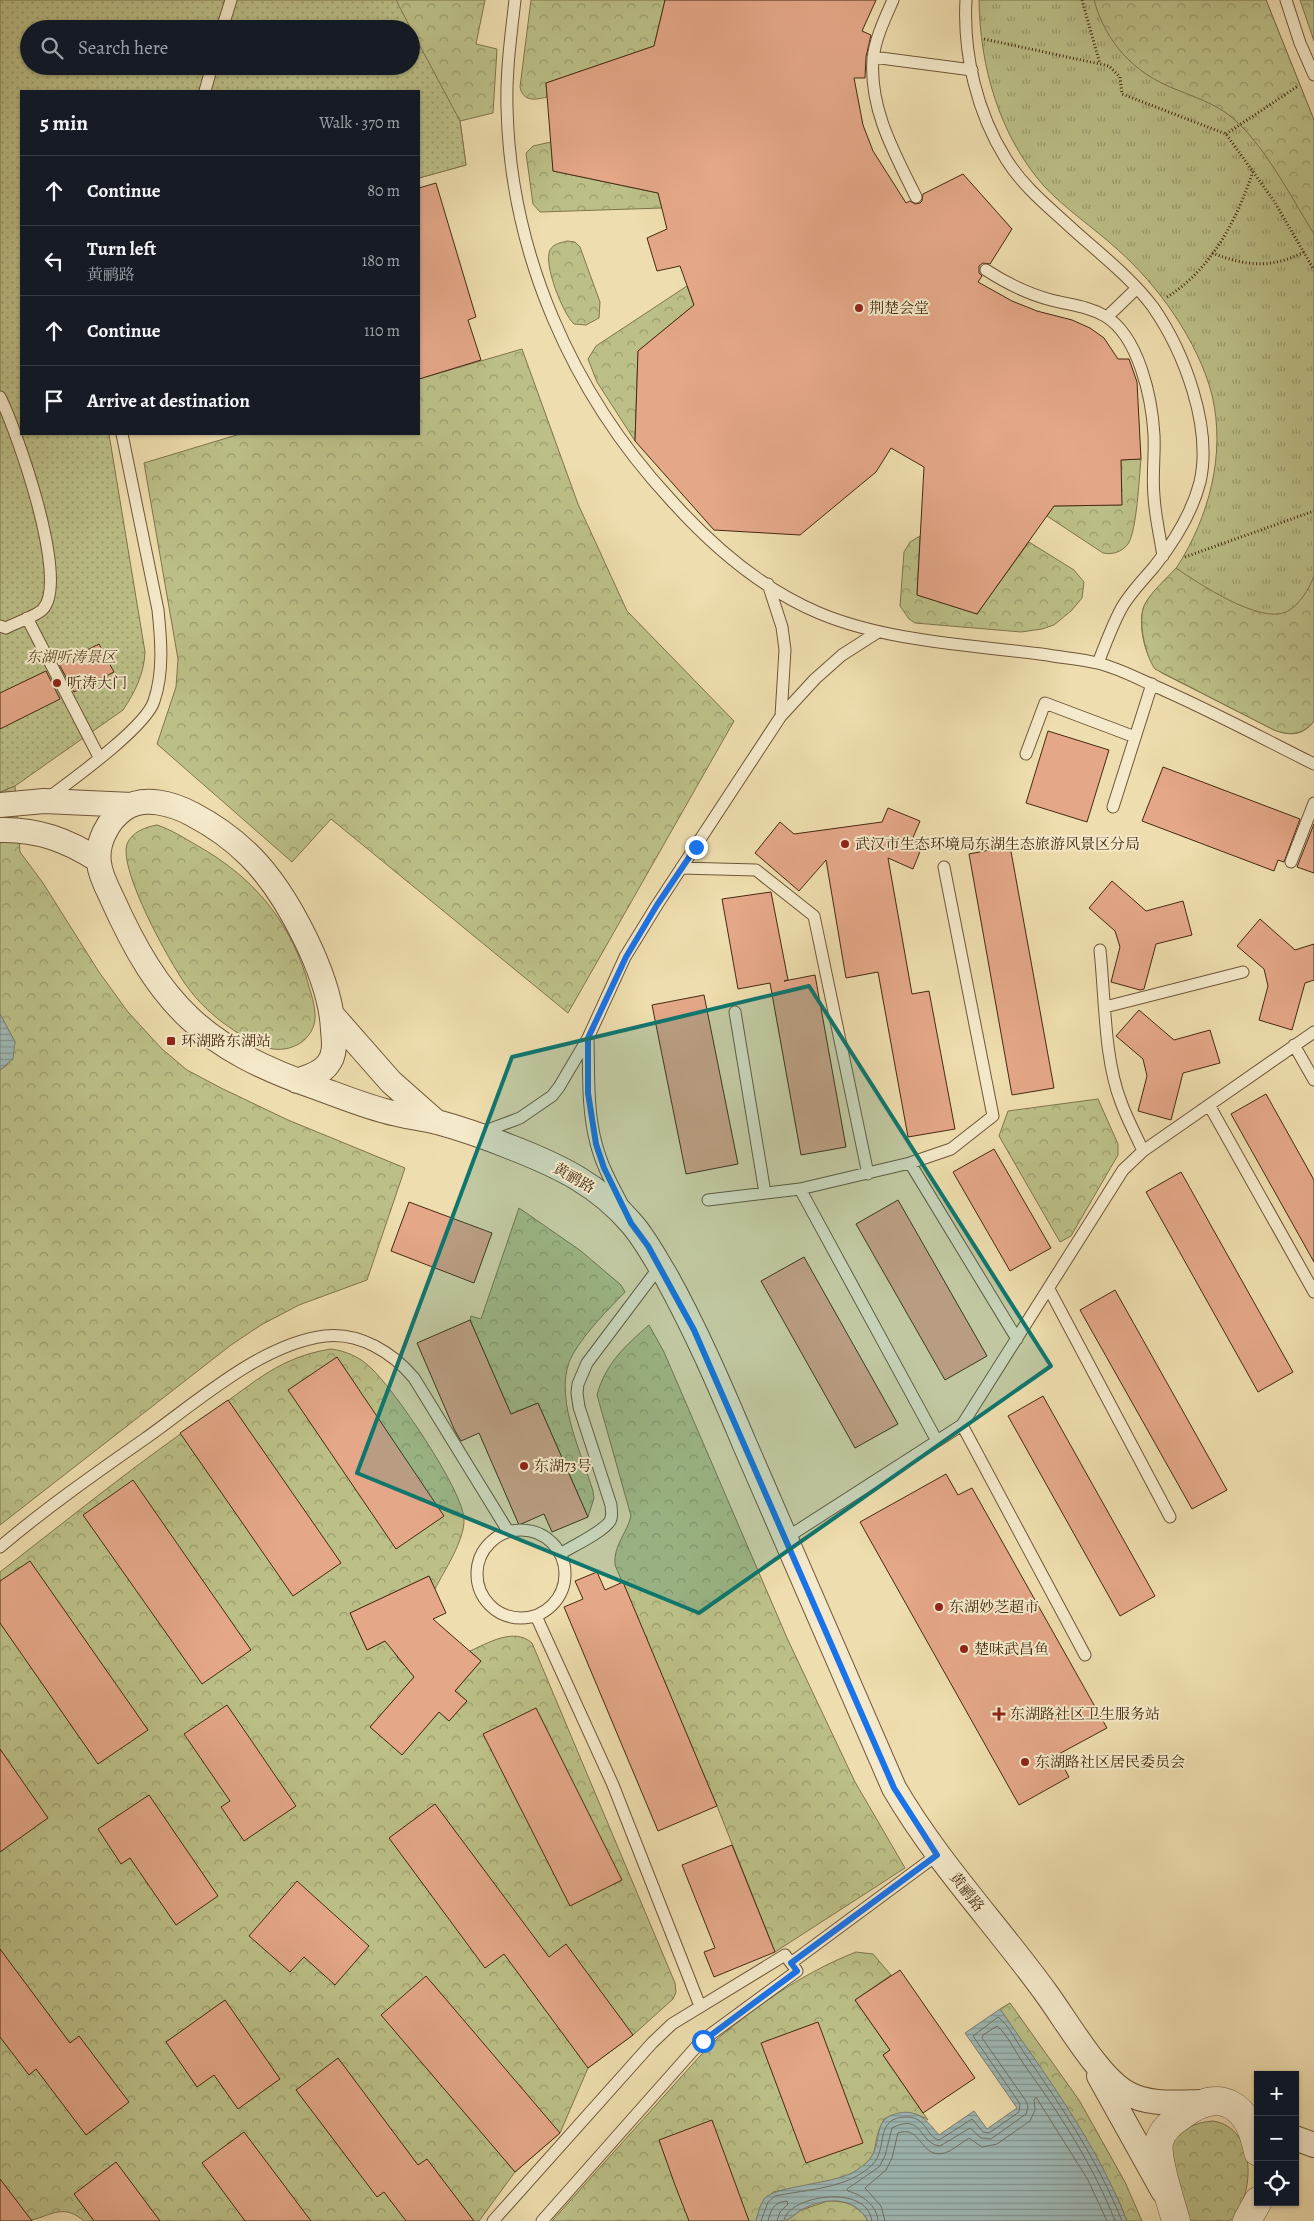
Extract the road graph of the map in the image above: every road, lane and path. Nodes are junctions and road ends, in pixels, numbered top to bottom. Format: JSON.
{"nodes":[{"id":1,"x":230,"y":0,"type":"edge"},
{"id":2,"x":515,"y":0,"type":"edge"},
{"id":3,"x":893,"y":0,"type":"edge"},
{"id":4,"x":966,"y":0,"type":"edge"},
{"id":5,"x":1082,"y":0,"type":"edge"},
{"id":6,"x":1286,"y":0,"type":"edge"},
{"id":7,"x":224,"y":20,"type":"edge"},
{"id":8,"x":966,"y":36,"type":"junction"},
{"id":9,"x":873,"y":57,"type":"junction"},
{"id":10,"x":1100,"y":64,"type":"junction"},
{"id":11,"x":972,"y":70,"type":"junction"},
{"id":12,"x":209,"y":75,"type":"edge"},
{"id":13,"x":1310,"y":78,"type":"edge"},
{"id":14,"x":205,"y":90,"type":"edge"},
{"id":15,"x":1226,"y":134,"type":"junction"},
{"id":16,"x":1253,"y":170,"type":"junction"},
{"id":17,"x":916,"y":198,"type":"dead end"},
{"id":18,"x":1304,"y":252,"type":"junction"},
{"id":19,"x":1212,"y":253,"type":"junction"},
{"id":20,"x":986,"y":270,"type":"dead end"},
{"id":21,"x":1314,"y":270,"type":"edge"},
{"id":22,"x":1136,"y":289,"type":"junction"},
{"id":23,"x":1152,"y":306,"type":"junction"},
{"id":24,"x":1107,"y":317,"type":"junction"},
{"id":25,"x":0,"y":396,"type":"edge"},
{"id":26,"x":122,"y":435,"type":"edge"},
{"id":27,"x":1314,"y":511,"type":"edge"},
{"id":28,"x":1163,"y":556,"type":"junction"},
{"id":29,"x":1152,"y":569,"type":"junction"},
{"id":30,"x":768,"y":584,"type":"junction"},
{"id":31,"x":27,"y":618,"type":"junction"},
{"id":32,"x":0,"y":626,"type":"edge"},
{"id":33,"x":878,"y":632,"type":"junction"},
{"id":34,"x":1098,"y":663,"type":"junction"},
{"id":35,"x":1152,"y":684,"type":"junction"},
{"id":36,"x":781,"y":716,"type":"junction"},
{"id":37,"x":1135,"y":737,"type":"junction"},
{"id":38,"x":1026,"y":754,"type":"dead end"},
{"id":39,"x":99,"y":757,"type":"junction"},
{"id":40,"x":1314,"y":764,"type":"edge"},
{"id":41,"x":44,"y":801,"type":"junction"},
{"id":42,"x":1314,"y":803,"type":"edge"},
{"id":43,"x":0,"y":805,"type":"edge"},
{"id":44,"x":132,"y":805,"type":"junction"},
{"id":45,"x":1113,"y":808,"type":"dead end"},
{"id":46,"x":0,"y":830,"type":"edge"},
{"id":47,"x":98,"y":860,"type":"junction"},
{"id":48,"x":1291,"y":862,"type":"dead end"},
{"id":49,"x":944,"y":867,"type":"dead end"},
{"id":50,"x":681,"y":868,"type":"junction"},
{"id":51,"x":1100,"y":950,"type":"dead end"},
{"id":52,"x":1243,"y":972,"type":"dead end"},
{"id":53,"x":1106,"y":1007,"type":"junction"},
{"id":54,"x":735,"y":1012,"type":"dead end"},
{"id":55,"x":333,"y":1016,"type":"junction"},
{"id":56,"x":1314,"y":1032,"type":"edge"},
{"id":57,"x":588,"y":1038,"type":"junction"},
{"id":58,"x":1294,"y":1045,"type":"junction"},
{"id":59,"x":1314,"y":1080,"type":"edge"},
{"id":60,"x":298,"y":1081,"type":"junction"},
{"id":61,"x":1209,"y":1105,"type":"junction"},
{"id":62,"x":436,"y":1122,"type":"junction"},
{"id":63,"x":478,"y":1134,"type":"junction"},
{"id":64,"x":1144,"y":1151,"type":"junction"},
{"id":65,"x":910,"y":1163,"type":"junction"},
{"id":66,"x":868,"y":1174,"type":"junction"},
{"id":67,"x":800,"y":1189,"type":"junction"},
{"id":68,"x":765,"y":1193,"type":"junction"},
{"id":69,"x":708,"y":1200,"type":"dead end"},
{"id":70,"x":631,"y":1223,"type":"junction"},
{"id":71,"x":660,"y":1266,"type":"junction"},
{"id":72,"x":1049,"y":1288,"type":"junction"},
{"id":73,"x":1314,"y":1292,"type":"edge"},
{"id":74,"x":1017,"y":1339,"type":"junction"},
{"id":75,"x":962,"y":1424,"type":"junction"},
{"id":76,"x":938,"y":1441,"type":"junction"},
{"id":77,"x":1170,"y":1517,"type":"dead end"},
{"id":78,"x":508,"y":1531,"type":"junction"},
{"id":79,"x":786,"y":1538,"type":"junction"},
{"id":80,"x":0,"y":1547,"type":"edge"},
{"id":81,"x":560,"y":1554,"type":"junction"},
{"id":82,"x":536,"y":1616,"type":"junction"},
{"id":83,"x":1086,"y":1655,"type":"dead end"},
{"id":84,"x":937,"y":1855,"type":"junction"},
{"id":85,"x":791,"y":1963,"type":"junction"},
{"id":86,"x":700,"y":2006,"type":"junction"},
{"id":87,"x":1084,"y":2048,"type":"junction"},
{"id":88,"x":1205,"y":2102,"type":"junction"},
{"id":89,"x":1251,"y":2119,"type":"edge"},
{"id":90,"x":1254,"y":2133,"type":"edge"},
{"id":91,"x":1299,"y":2139,"type":"edge"},
{"id":92,"x":1314,"y":2145,"type":"edge"},
{"id":93,"x":1255,"y":2206,"type":"edge"},
{"id":94,"x":1174,"y":2215,"type":"edge"},
{"id":95,"x":493,"y":2221,"type":"edge"},
{"id":96,"x":542,"y":2221,"type":"edge"},
{"id":97,"x":1247,"y":2221,"type":"edge"}],
"edges":[{"from":1,"to":7,"type":"lane"},
{"from":2,"to":30,"type":"lane"},
{"from":3,"to":9,"type":"lane"},
{"from":4,"to":8,"type":"lane"},
{"from":5,"to":10,"type":"path"},
{"from":6,"to":13,"type":"lane"},
{"from":8,"to":10,"type":"path"},
{"from":8,"to":11,"type":"lane"},
{"from":9,"to":11,"type":"lane"},
{"from":9,"to":17,"type":"lane"},
{"from":10,"to":15,"type":"path"},
{"from":11,"to":22,"type":"lane"},
{"from":12,"to":14,"type":"lane"},
{"from":13,"to":15,"type":"path"},
{"from":15,"to":16,"type":"path"},
{"from":16,"to":18,"type":"path"},
{"from":16,"to":19,"type":"path"},
{"from":18,"to":19,"type":"path"},
{"from":18,"to":21,"type":"path"},
{"from":19,"to":23,"type":"path"},
{"from":20,"to":24,"type":"lane"},
{"from":22,"to":23,"type":"lane"},
{"from":22,"to":24,"type":"lane"},
{"from":23,"to":28,"type":"lane"},
{"from":24,"to":28,"type":"lane"},
{"from":25,"to":31,"type":"lane"},
{"from":26,"to":39,"type":"lane"},
{"from":27,"to":29,"type":"path"},
{"from":28,"to":29,"type":"lane"},
{"from":29,"to":34,"type":"lane"},
{"from":30,"to":33,"type":"lane"},
{"from":30,"to":36,"type":"lane"},
{"from":31,"to":32,"type":"lane"},
{"from":31,"to":39,"type":"lane"},
{"from":33,"to":34,"type":"lane"},
{"from":33,"to":36,"type":"lane"},
{"from":34,"to":35,"type":"lane"},
{"from":35,"to":37,"type":"lane"},
{"from":35,"to":40,"type":"lane"},
{"from":36,"to":50,"type":"lane"},
{"from":37,"to":38,"type":"lane"},
{"from":37,"to":45,"type":"lane"},
{"from":39,"to":41,"type":"lane"},
{"from":41,"to":43,"type":"street"},
{"from":41,"to":44,"type":"street"},
{"from":42,"to":48,"type":"lane"},
{"from":44,"to":47,"type":"street"},
{"from":44,"to":55,"type":"street"},
{"from":46,"to":47,"type":"street"},
{"from":47,"to":60,"type":"street","name":"黄鹂路"},
{"from":49,"to":65,"type":"lane"},
{"from":50,"to":57,"type":"lane"},
{"from":50,"to":66,"type":"lane"},
{"from":51,"to":53,"type":"lane"},
{"from":52,"to":53,"type":"lane"},
{"from":53,"to":64,"type":"lane"},
{"from":54,"to":68,"type":"lane"},
{"from":55,"to":60,"type":"street"},
{"from":55,"to":62,"type":"street"},
{"from":56,"to":58,"type":"lane"},
{"from":57,"to":63,"type":"lane"},
{"from":57,"to":70,"type":"lane"},
{"from":58,"to":59,"type":"lane"},
{"from":58,"to":61,"type":"lane"},
{"from":60,"to":62,"type":"street","name":"黄鹂路"},
{"from":61,"to":64,"type":"lane"},
{"from":61,"to":73,"type":"lane"},
{"from":62,"to":63,"type":"street","name":"黄鹂路"},
{"from":63,"to":70,"type":"street","name":"黄鹂路"},
{"from":64,"to":72,"type":"lane"},
{"from":65,"to":66,"type":"lane"},
{"from":65,"to":74,"type":"lane"},
{"from":66,"to":67,"type":"lane"},
{"from":67,"to":68,"type":"lane"},
{"from":67,"to":76,"type":"lane"},
{"from":68,"to":69,"type":"lane"},
{"from":70,"to":71,"type":"street","name":"黄鹂路"},
{"from":71,"to":79,"type":"street","name":"黄鹂路"},
{"from":71,"to":81,"type":"lane"},
{"from":72,"to":74,"type":"lane"},
{"from":72,"to":77,"type":"lane"},
{"from":74,"to":75,"type":"lane"},
{"from":75,"to":76,"type":"lane"},
{"from":75,"to":83,"type":"lane"},
{"from":76,"to":79,"type":"lane"},
{"from":78,"to":80,"type":"lane"},
{"from":78,"to":81,"type":"lane"},
{"from":78,"to":82,"type":"lane"},
{"from":79,"to":84,"type":"street","name":"黄鹂路"},
{"from":81,"to":82,"type":"lane"},
{"from":82,"to":86,"type":"lane"},
{"from":84,"to":85,"type":"lane"},
{"from":84,"to":87,"type":"street","name":"黄鹂路"},
{"from":85,"to":86,"type":"lane"},
{"from":85,"to":96,"type":"lane"},
{"from":86,"to":95,"type":"lane"},
{"from":87,"to":88,"type":"street","name":"黄鹂路"},
{"from":87,"to":94,"type":"street","name":"黄鹂路"},
{"from":88,"to":89,"type":"street","name":"黄鹂路"},
{"from":88,"to":94,"type":"street","name":"黄鹂路"},
{"from":89,"to":90,"type":"street","name":"黄鹂路"},
{"from":91,"to":92,"type":"street"},
{"from":93,"to":97,"type":"street"}]}
